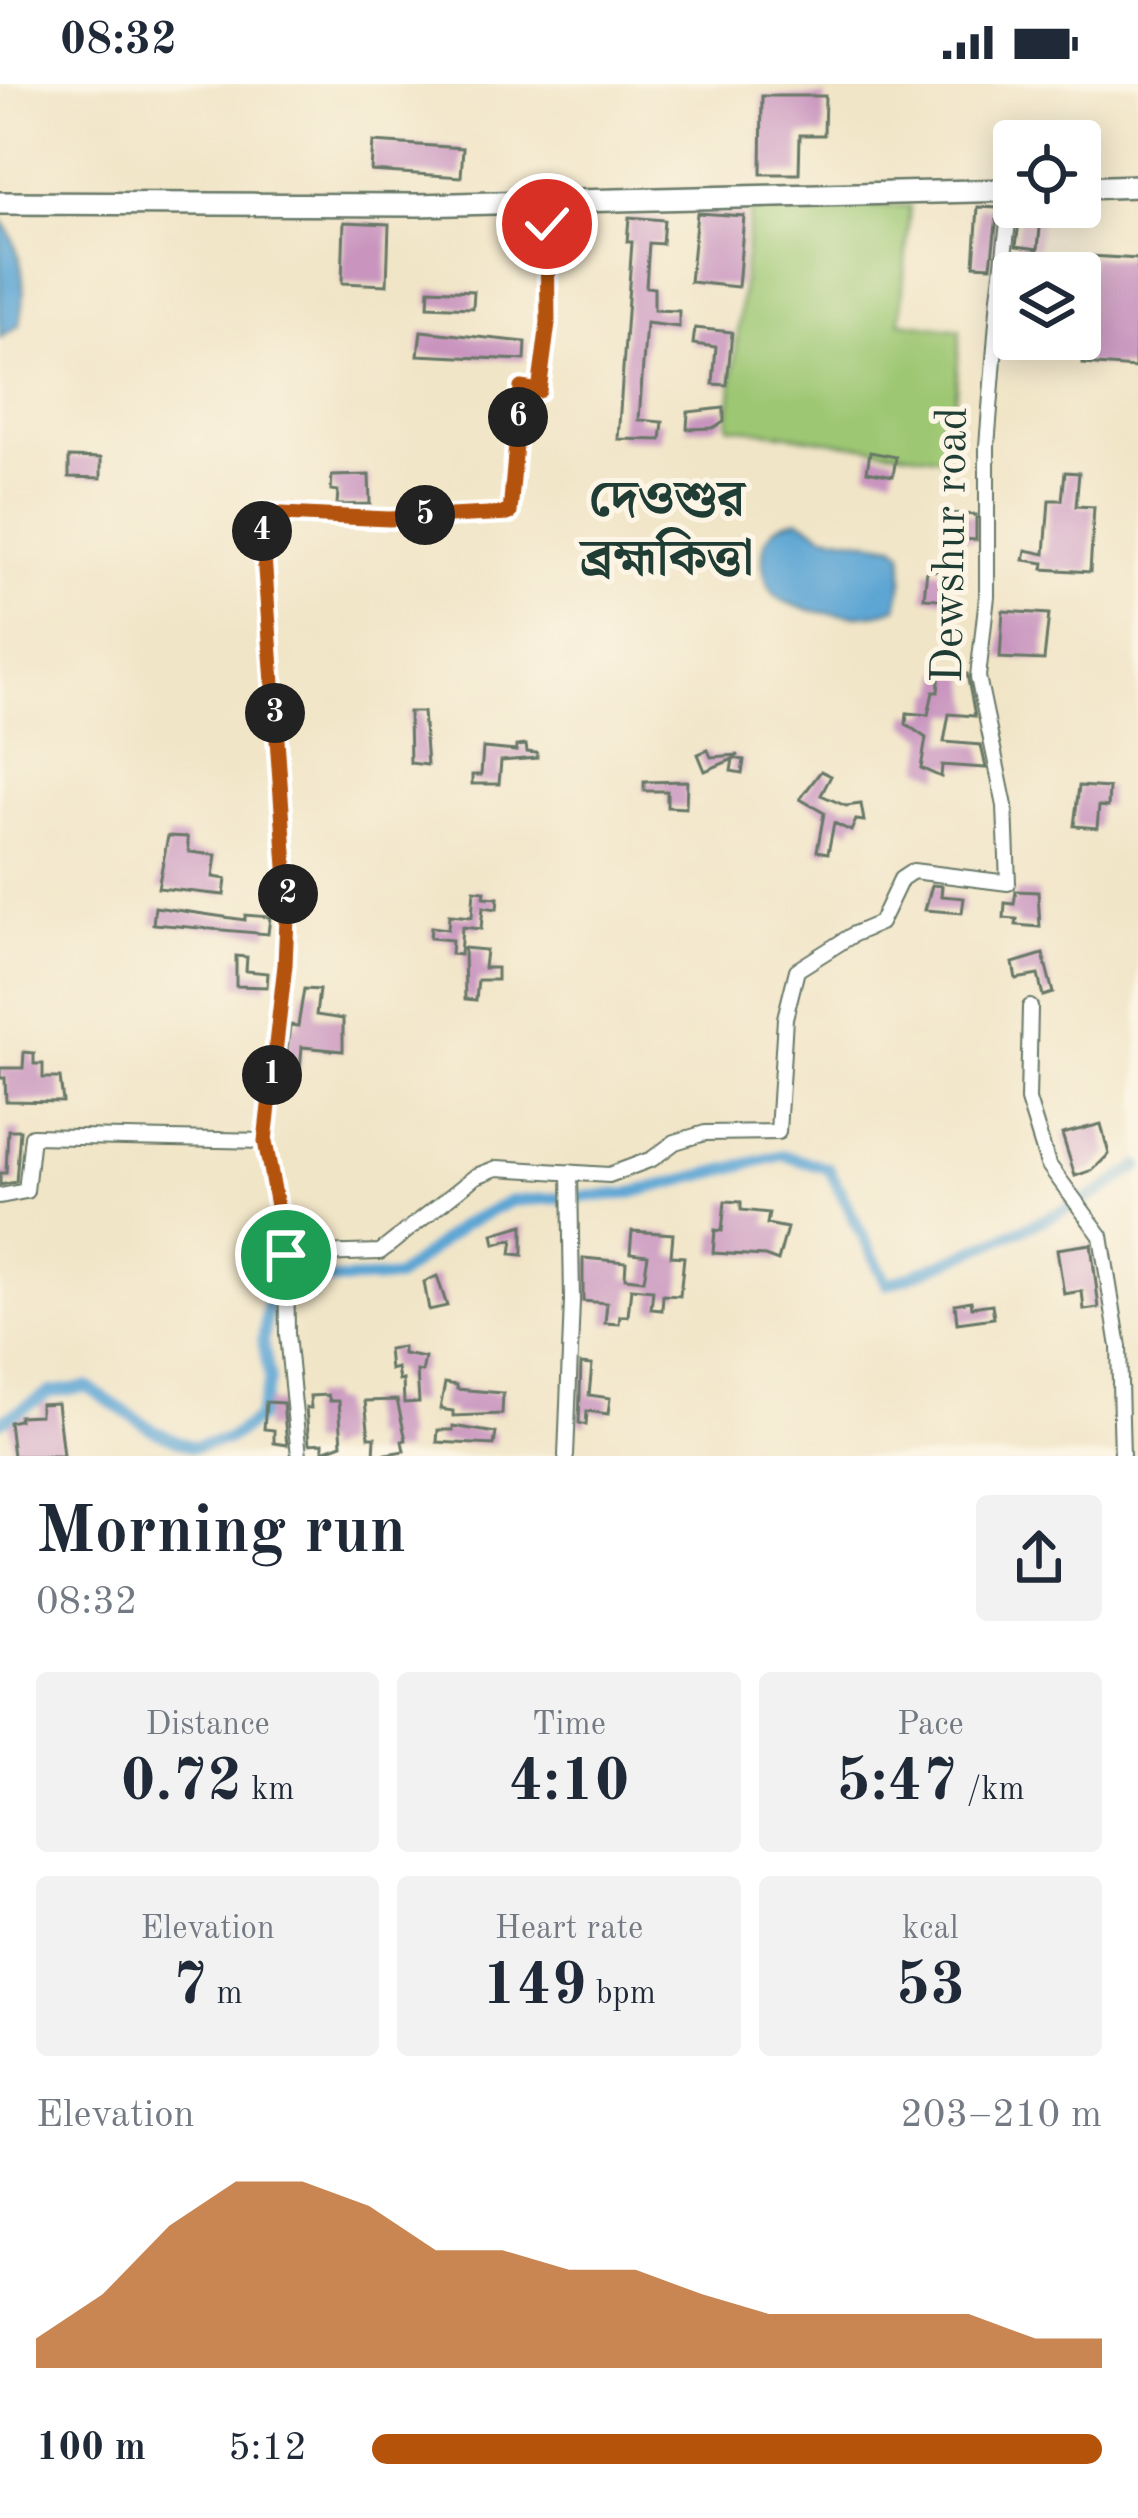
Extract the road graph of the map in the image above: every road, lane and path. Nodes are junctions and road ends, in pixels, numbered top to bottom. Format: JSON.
{"nodes":[{"id":1,"x":1138,"y":186,"type":"edge"},
{"id":2,"x":1101,"y":187,"type":"edge"},
{"id":3,"x":993,"y":191,"type":"edge"},
{"id":4,"x":548,"y":202,"type":"junction"},
{"id":5,"x":0,"y":203,"type":"edge"},
{"id":6,"x":1009,"y":228,"type":"edge"},
{"id":7,"x":1030,"y":1007,"type":"dead end"},
{"id":8,"x":265,"y":1141,"type":"junction"},
{"id":9,"x":570,"y":1172,"type":"junction"},
{"id":10,"x":0,"y":1196,"type":"edge"},
{"id":11,"x":286,"y":1255,"type":"junction"},
{"id":12,"x":299,"y":1456,"type":"edge"},
{"id":13,"x":566,"y":1456,"type":"edge"},
{"id":14,"x":1122,"y":1456,"type":"edge"}],
"edges":[{"from":1,"to":2,"type":"main road"},
{"from":3,"to":4,"type":"main road"},
{"from":4,"to":5,"type":"main road"},
{"from":4,"to":8,"type":"street"},
{"from":6,"to":9,"type":"street","name":"Dewshur road"},
{"from":7,"to":14,"type":"street"},
{"from":8,"to":10,"type":"street"},
{"from":8,"to":11,"type":"street"},
{"from":9,"to":11,"type":"street"},
{"from":9,"to":13,"type":"street"},
{"from":11,"to":12,"type":"street"}]}
